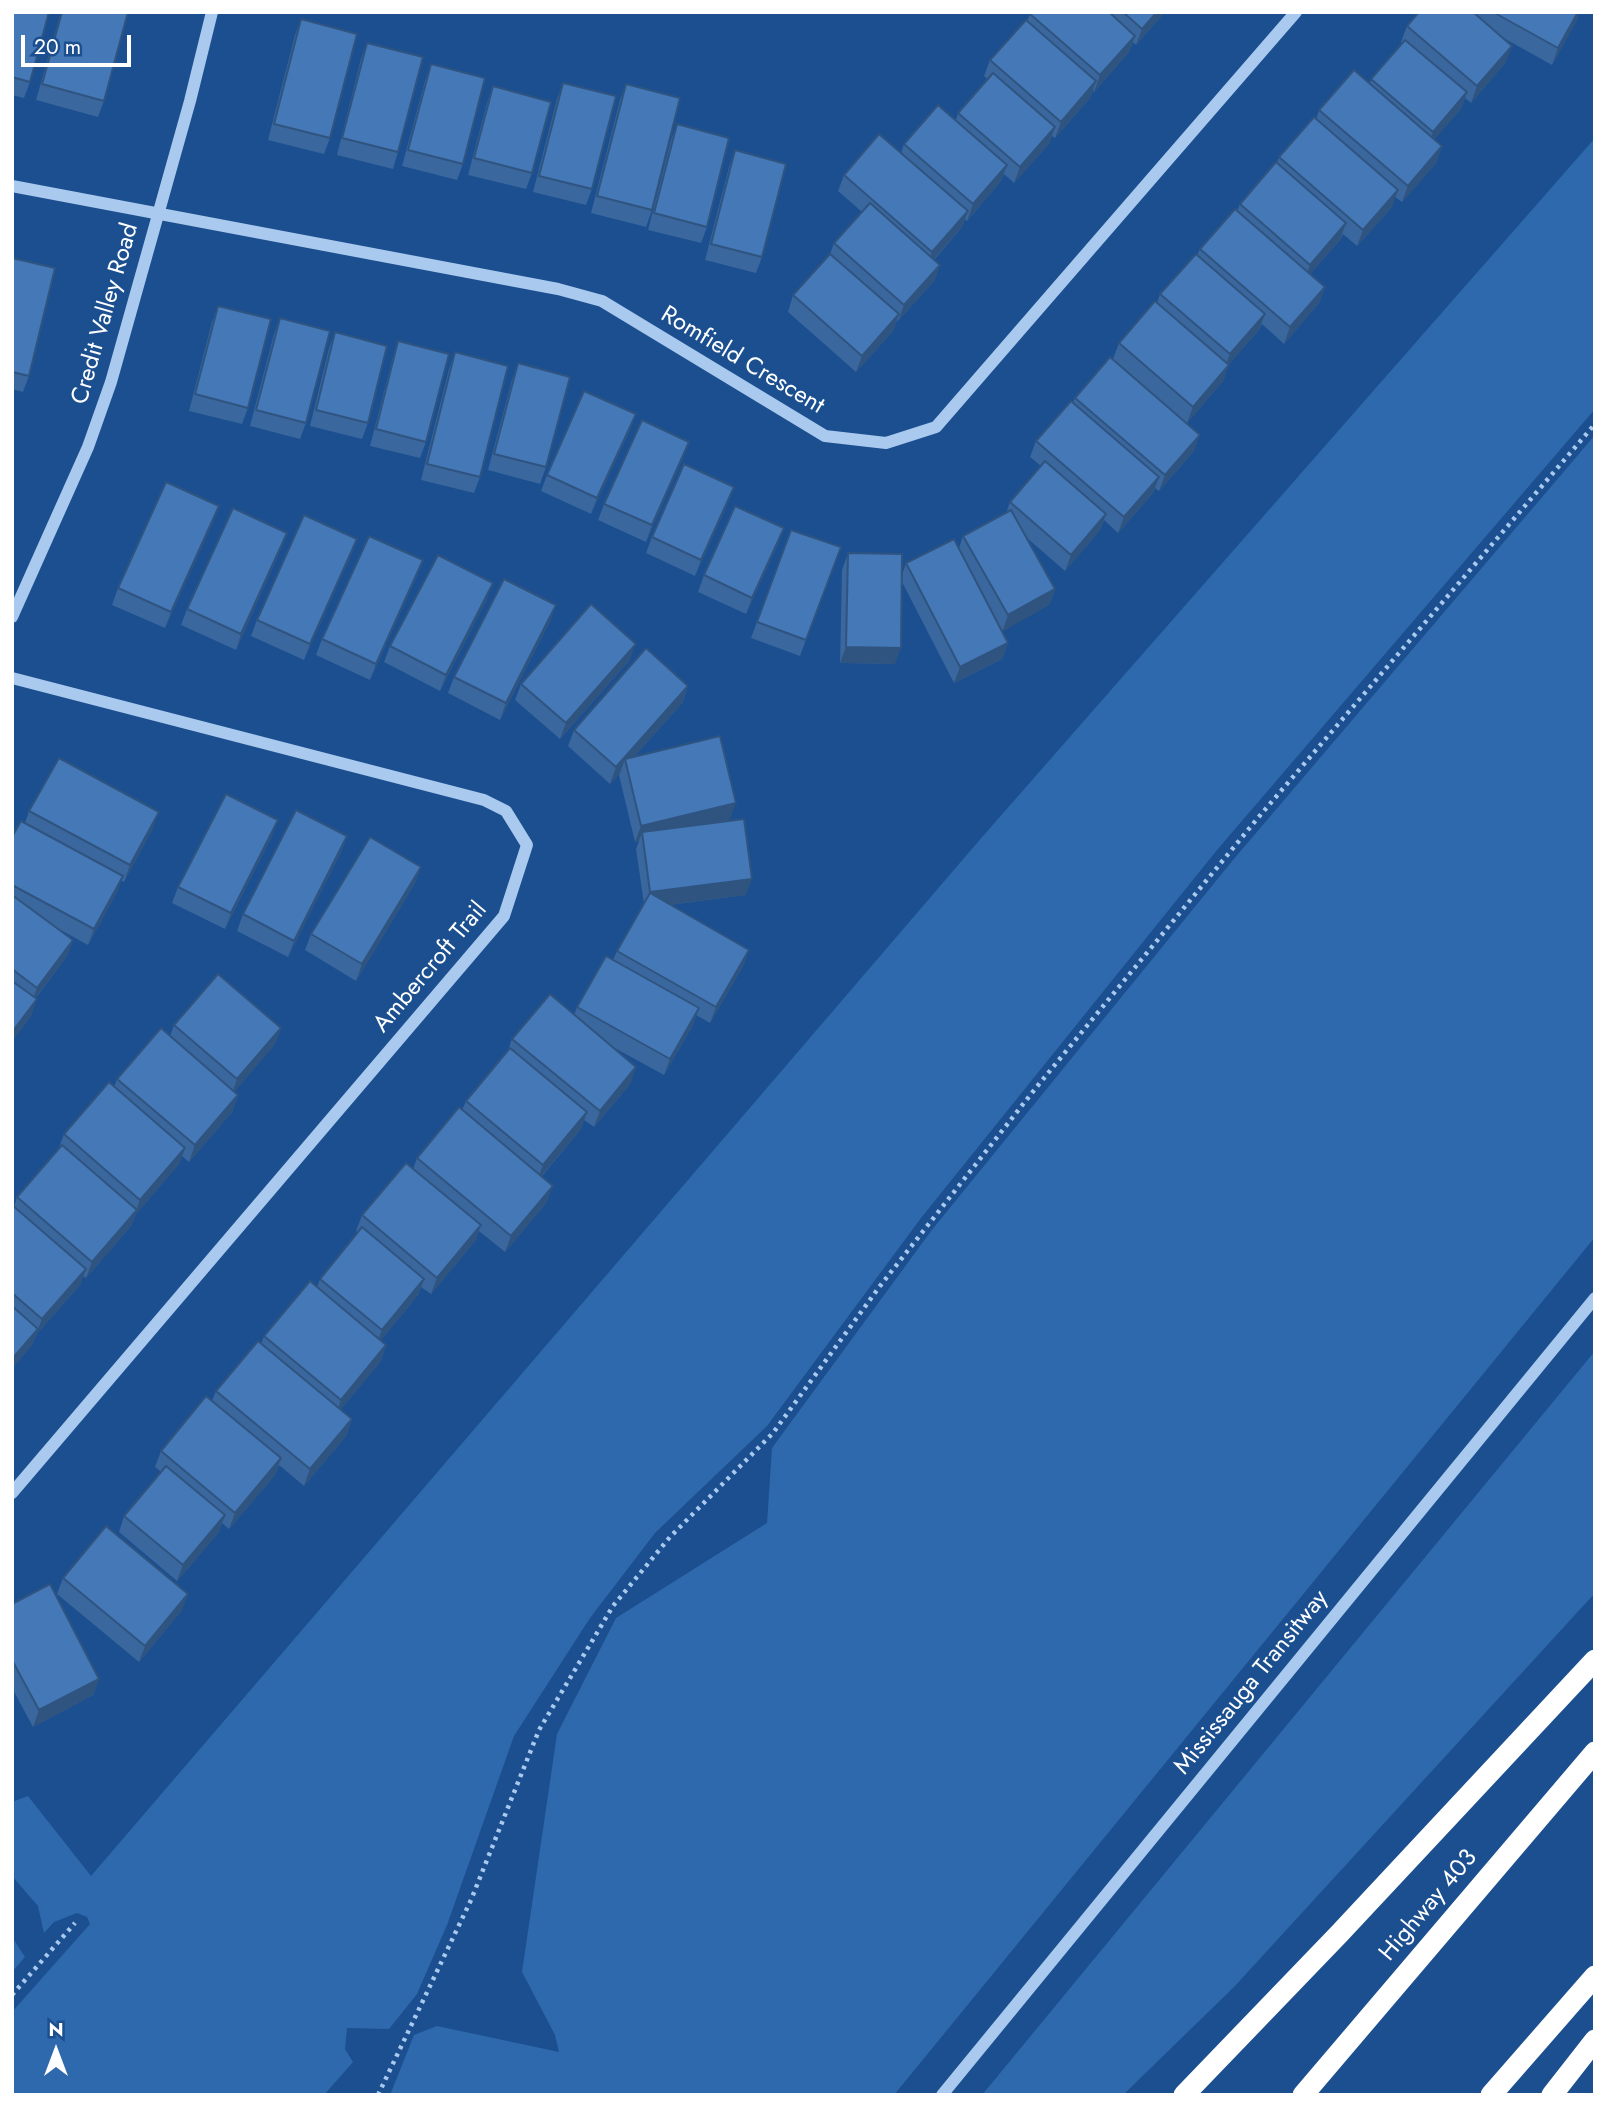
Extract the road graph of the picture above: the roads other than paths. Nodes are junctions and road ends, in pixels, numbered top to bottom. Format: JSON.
{"nodes":[{"id":1,"x":212,"y":12,"type":"edge"},
{"id":2,"x":1296,"y":12,"type":"edge"},
{"id":3,"x":12,"y":186,"type":"edge"},
{"id":4,"x":157,"y":215,"type":"junction"},
{"id":5,"x":12,"y":617,"type":"edge"},
{"id":6,"x":12,"y":678,"type":"edge"},
{"id":7,"x":1595,"y":1298,"type":"edge"},
{"id":8,"x":12,"y":1493,"type":"edge"},
{"id":9,"x":1595,"y":1660,"type":"edge"},
{"id":10,"x":1595,"y":1752,"type":"edge"},
{"id":11,"x":1595,"y":1976,"type":"edge"},
{"id":12,"x":1595,"y":2040,"type":"edge"},
{"id":13,"x":942,"y":2095,"type":"edge"},
{"id":14,"x":1184,"y":2095,"type":"edge"},
{"id":15,"x":1303,"y":2095,"type":"edge"},
{"id":16,"x":1491,"y":2095,"type":"edge"},
{"id":17,"x":1552,"y":2095,"type":"edge"}],
"edges":[{"from":1,"to":4,"type":"street","name":"Credit Valley Road"},
{"from":2,"to":4,"type":"street","name":"Romfield Crescent"},
{"from":3,"to":4,"type":"street","name":"Romfield Crescent"},
{"from":4,"to":5,"type":"street","name":"Credit Valley Road"},
{"from":6,"to":8,"type":"street","name":"Ambercroft Trail"},
{"from":7,"to":13,"type":"street","name":"Mississauga Transitway"},
{"from":9,"to":14,"type":"highway"},
{"from":10,"to":15,"type":"highway","name":"Highway 403"},
{"from":11,"to":16,"type":"highway"},
{"from":12,"to":17,"type":"highway"}]}
